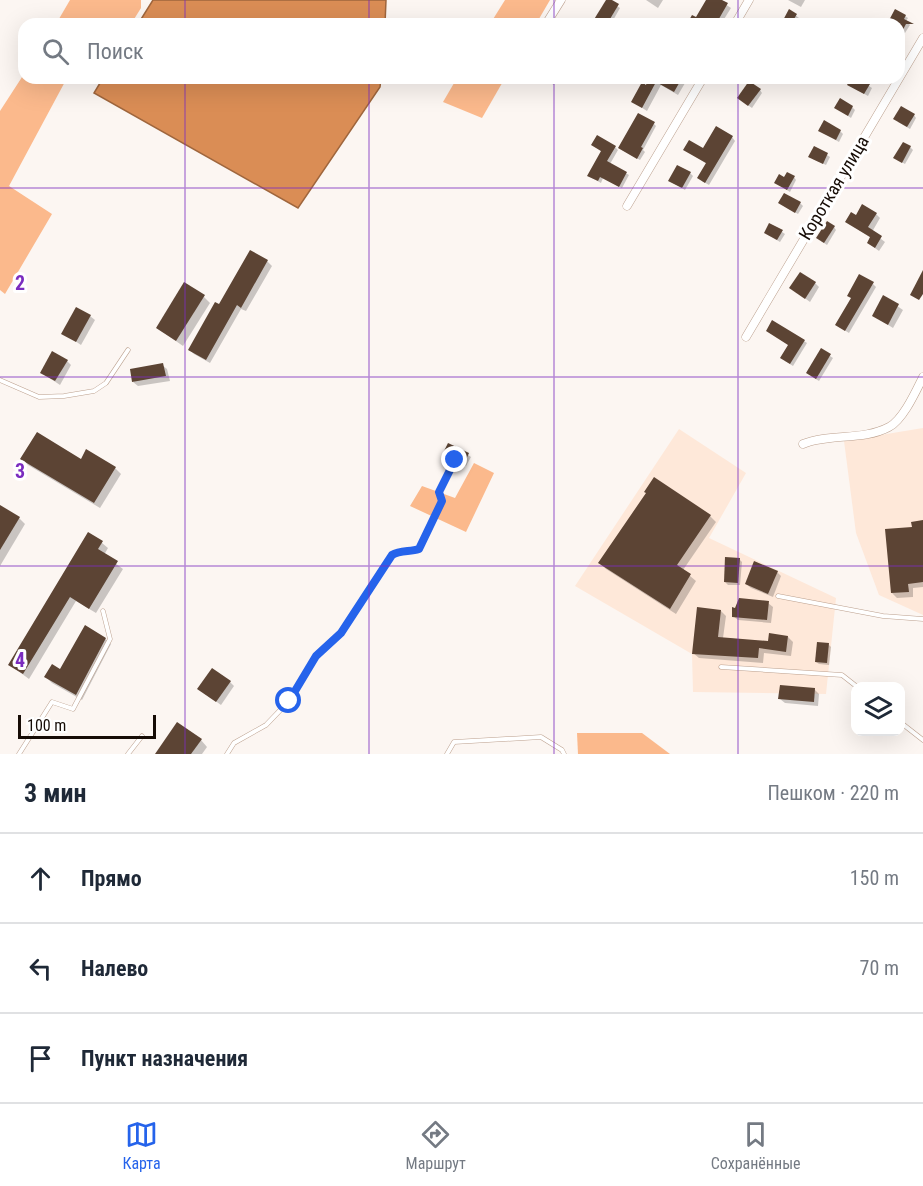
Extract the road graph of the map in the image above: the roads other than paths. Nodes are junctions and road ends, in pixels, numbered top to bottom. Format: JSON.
{"nodes":[{"id":1,"x":561,"y":0,"type":"edge"},
{"id":2,"x":749,"y":0,"type":"edge"},
{"id":3,"x":550,"y":18,"type":"edge"},
{"id":4,"x":738,"y":18,"type":"edge"},
{"id":5,"x":923,"y":38,"type":"edge"},
{"id":6,"x":905,"y":68,"type":"edge"},
{"id":7,"x":699,"y":84,"type":"edge"},
{"id":8,"x":896,"y":84,"type":"edge"},
{"id":9,"x":627,"y":206,"type":"dead end"},
{"id":10,"x":746,"y":337,"type":"dead end"},
{"id":11,"x":128,"y":350,"type":"dead end"},
{"id":12,"x":923,"y":377,"type":"edge"},
{"id":13,"x":0,"y":380,"type":"edge"},
{"id":14,"x":802,"y":444,"type":"dead end"},
{"id":15,"x":455,"y":460,"type":"dead end"},
{"id":16,"x":778,"y":596,"type":"dead end"},
{"id":17,"x":102,"y":612,"type":"dead end"},
{"id":18,"x":923,"y":619,"type":"edge"},
{"id":19,"x":721,"y":667,"type":"dead end"},
{"id":20,"x":851,"y":683,"type":"edge"},
{"id":21,"x":905,"y":726,"type":"edge"},
{"id":22,"x":142,"y":736,"type":"dead end"},
{"id":23,"x":923,"y":740,"type":"edge"},
{"id":24,"x":19,"y":754,"type":"edge"},
{"id":25,"x":128,"y":754,"type":"edge"},
{"id":26,"x":227,"y":754,"type":"edge"},
{"id":27,"x":447,"y":754,"type":"edge"},
{"id":28,"x":564,"y":754,"type":"edge"}],
"edges":[{"from":1,"to":3,"type":"street"},
{"from":2,"to":4,"type":"street"},
{"from":5,"to":6,"type":"street","name":"Короткая улица"},
{"from":7,"to":9,"type":"street"},
{"from":8,"to":10,"type":"street","name":"Короткая улица"},
{"from":11,"to":13,"type":"lane"},
{"from":12,"to":14,"type":"street"},
{"from":15,"to":26,"type":"lane"},
{"from":16,"to":18,"type":"lane"},
{"from":17,"to":24,"type":"lane"},
{"from":19,"to":20,"type":"lane"},
{"from":21,"to":23,"type":"lane"},
{"from":22,"to":25,"type":"lane"},
{"from":27,"to":28,"type":"lane"}]}
